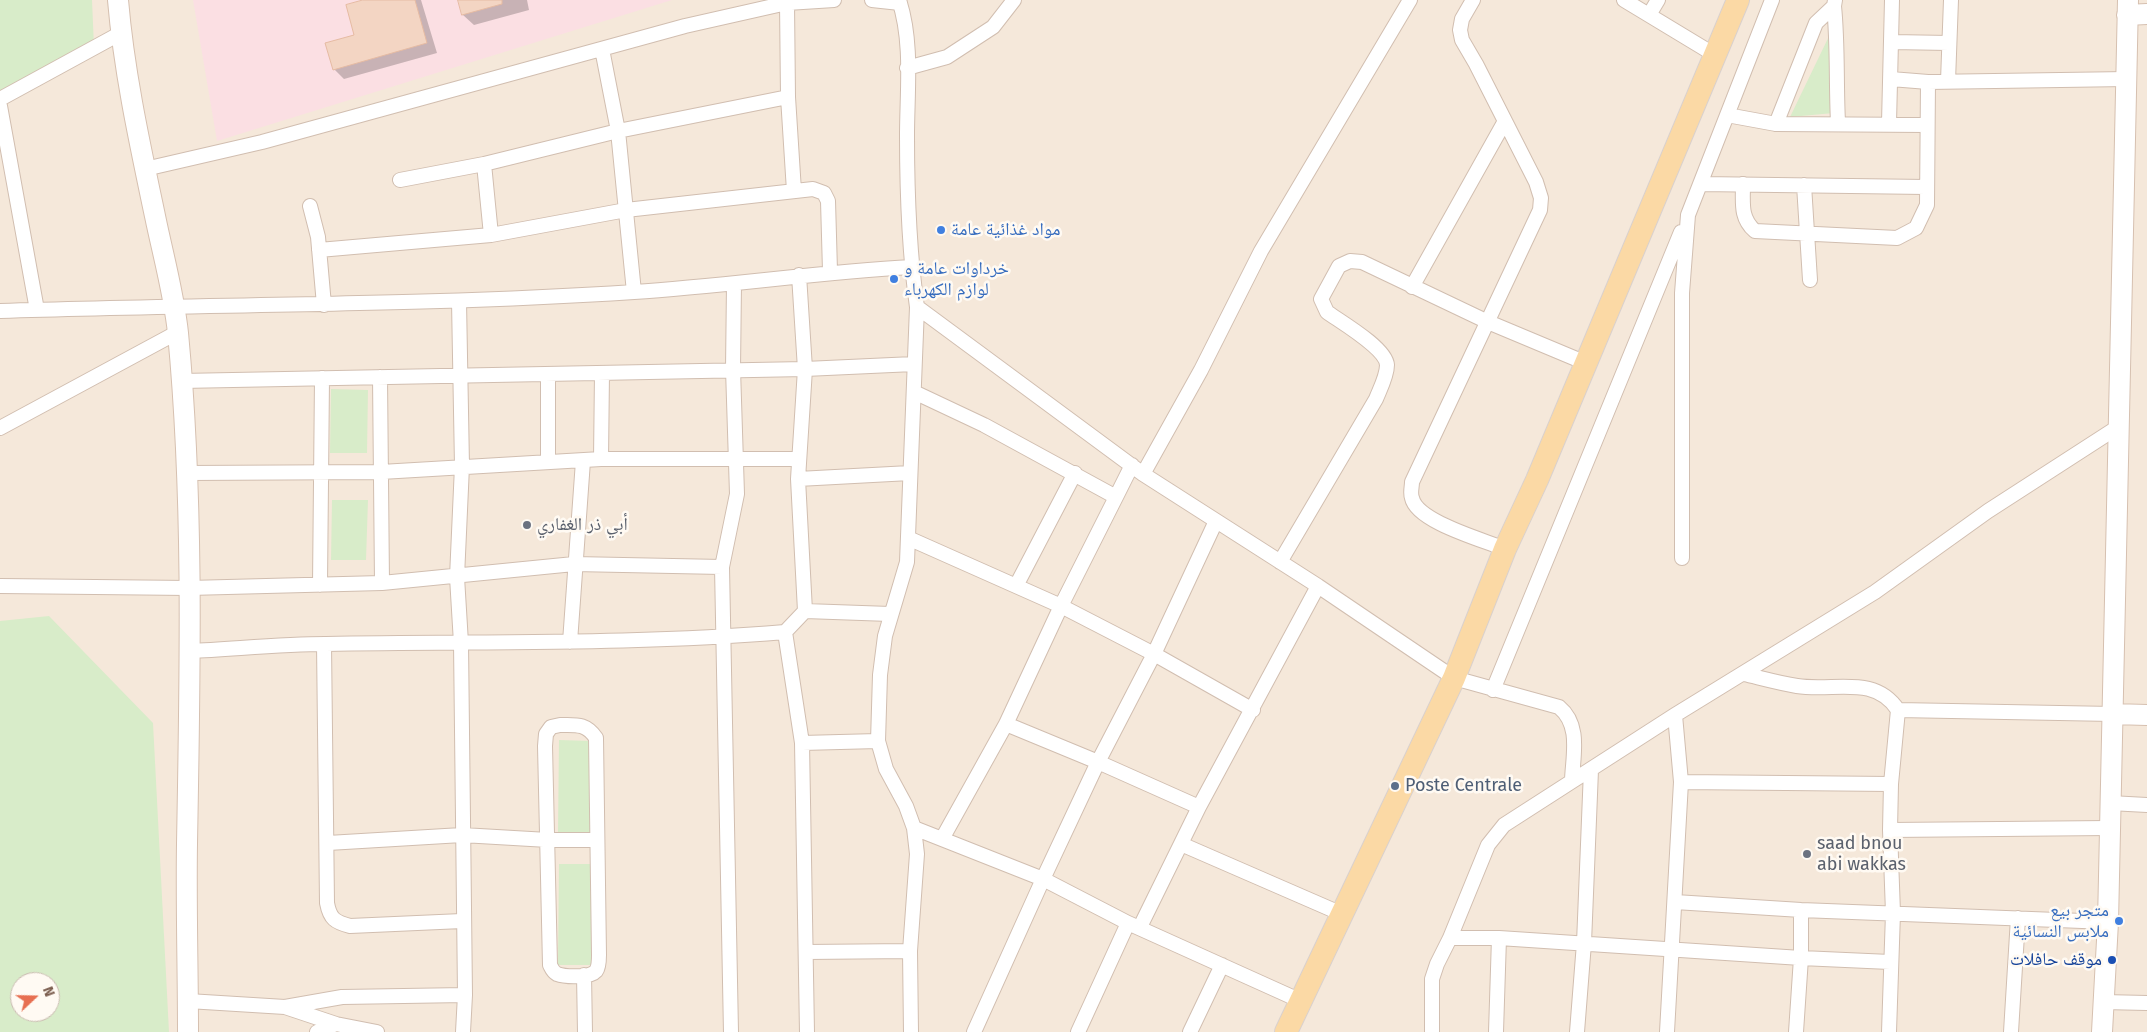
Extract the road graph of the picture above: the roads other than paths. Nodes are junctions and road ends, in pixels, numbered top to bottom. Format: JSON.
{"nodes":[{"id":1,"x":118,"y":0,"type":"edge"},
{"id":2,"x":834,"y":0,"type":"edge"},
{"id":3,"x":872,"y":0,"type":"edge"},
{"id":4,"x":1014,"y":0,"type":"edge"},
{"id":5,"x":1410,"y":0,"type":"edge"},
{"id":6,"x":1473,"y":0,"type":"edge"},
{"id":7,"x":1624,"y":0,"type":"edge"},
{"id":8,"x":1658,"y":0,"type":"edge"},
{"id":9,"x":1738,"y":0,"type":"edge"},
{"id":10,"x":1772,"y":0,"type":"edge"},
{"id":11,"x":1892,"y":0,"type":"edge"},
{"id":12,"x":1951,"y":0,"type":"edge"},
{"id":13,"x":899,"y":2,"type":"edge"},
{"id":14,"x":787,"y":3,"type":"junction"},
{"id":15,"x":1835,"y":3,"type":"edge"},
{"id":16,"x":2134,"y":10,"type":"edge"},
{"id":17,"x":1649,"y":15,"type":"junction"},
{"id":18,"x":121,"y":33,"type":"junction"},
{"id":19,"x":1892,"y":42,"type":"junction"},
{"id":20,"x":1949,"y":43,"type":"junction"},
{"id":21,"x":602,"y":49,"type":"junction"},
{"id":22,"x":1715,"y":55,"type":"junction"},
{"id":23,"x":907,"y":68,"type":"junction"},
{"id":24,"x":1891,"y":78,"type":"junction"},
{"id":25,"x":2127,"y":79,"type":"junction"},
{"id":26,"x":1948,"y":81,"type":"junction"},
{"id":27,"x":1928,"y":82,"type":"junction"},
{"id":28,"x":788,"y":97,"type":"junction"},
{"id":29,"x":0,"y":99,"type":"edge"},
{"id":30,"x":0,"y":106,"type":"edge"},
{"id":31,"x":1727,"y":115,"type":"junction"},
{"id":32,"x":1505,"y":121,"type":"junction"},
{"id":33,"x":1838,"y":122,"type":"junction"},
{"id":34,"x":1889,"y":123,"type":"junction"},
{"id":35,"x":1776,"y":124,"type":"junction"},
{"id":36,"x":1927,"y":125,"type":"junction"},
{"id":37,"x":618,"y":131,"type":"junction"},
{"id":38,"x":484,"y":164,"type":"junction"},
{"id":39,"x":145,"y":169,"type":"junction"},
{"id":40,"x":400,"y":180,"type":"dead end"},
{"id":41,"x":1701,"y":184,"type":"junction"},
{"id":42,"x":1743,"y":184,"type":"junction"},
{"id":43,"x":1804,"y":185,"type":"junction"},
{"id":44,"x":1926,"y":187,"type":"junction"},
{"id":45,"x":794,"y":191,"type":"junction"},
{"id":46,"x":310,"y":206,"type":"dead end"},
{"id":47,"x":626,"y":210,"type":"junction"},
{"id":48,"x":1688,"y":215,"type":"junction"},
{"id":49,"x":1807,"y":234,"type":"junction"},
{"id":50,"x":491,"y":235,"type":"junction"},
{"id":51,"x":319,"y":250,"type":"junction"},
{"id":52,"x":912,"y":267,"type":"junction"},
{"id":53,"x":830,"y":272,"type":"junction"},
{"id":54,"x":799,"y":275,"type":"junction"},
{"id":55,"x":1810,"y":280,"type":"dead end"},
{"id":56,"x":734,"y":284,"type":"junction"},
{"id":57,"x":1412,"y":287,"type":"junction"},
{"id":58,"x":634,"y":292,"type":"junction"},
{"id":59,"x":459,"y":301,"type":"junction"},
{"id":60,"x":174,"y":305,"type":"junction"},
{"id":61,"x":324,"y":305,"type":"junction"},
{"id":62,"x":918,"y":307,"type":"junction"},
{"id":63,"x":37,"y":310,"type":"junction"},
{"id":64,"x":0,"y":311,"type":"edge"},
{"id":65,"x":1488,"y":322,"type":"junction"},
{"id":66,"x":178,"y":332,"type":"junction"},
{"id":67,"x":1586,"y":363,"type":"junction"},
{"id":68,"x":914,"y":364,"type":"junction"},
{"id":69,"x":732,"y":369,"type":"junction"},
{"id":70,"x":805,"y":369,"type":"junction"},
{"id":71,"x":602,"y":373,"type":"junction"},
{"id":72,"x":548,"y":375,"type":"junction"},
{"id":73,"x":380,"y":377,"type":"junction"},
{"id":74,"x":461,"y":377,"type":"junction"},
{"id":75,"x":322,"y":378,"type":"junction"},
{"id":76,"x":181,"y":381,"type":"junction"},
{"id":77,"x":914,"y":392,"type":"junction"},
{"id":78,"x":2118,"y":427,"type":"junction"},
{"id":79,"x":0,"y":428,"type":"edge"},
{"id":80,"x":601,"y":459,"type":"junction"},
{"id":81,"x":798,"y":459,"type":"junction"},
{"id":82,"x":737,"y":460,"type":"junction"},
{"id":83,"x":583,"y":461,"type":"junction"},
{"id":84,"x":548,"y":462,"type":"junction"},
{"id":85,"x":462,"y":466,"type":"junction"},
{"id":86,"x":1138,"y":469,"type":"junction"},
{"id":87,"x":321,"y":471,"type":"junction"},
{"id":88,"x":381,"y":472,"type":"junction"},
{"id":89,"x":910,"y":472,"type":"junction"},
{"id":90,"x":187,"y":473,"type":"junction"},
{"id":91,"x":1075,"y":473,"type":"junction"},
{"id":92,"x":798,"y":479,"type":"junction"},
{"id":93,"x":1116,"y":498,"type":"junction"},
{"id":94,"x":1216,"y":521,"type":"junction"},
{"id":95,"x":908,"y":538,"type":"junction"},
{"id":96,"x":1505,"y":549,"type":"junction"},
{"id":97,"x":1682,"y":558,"type":"dead end"},
{"id":98,"x":1280,"y":562,"type":"junction"},
{"id":99,"x":574,"y":564,"type":"junction"},
{"id":100,"x":722,"y":567,"type":"junction"},
{"id":101,"x":457,"y":577,"type":"junction"},
{"id":102,"x":382,"y":583,"type":"junction"},
{"id":103,"x":320,"y":585,"type":"junction"},
{"id":104,"x":0,"y":586,"type":"edge"},
{"id":105,"x":1016,"y":586,"type":"junction"},
{"id":106,"x":1318,"y":586,"type":"junction"},
{"id":107,"x":189,"y":588,"type":"junction"},
{"id":108,"x":1061,"y":606,"type":"junction"},
{"id":109,"x":805,"y":611,"type":"junction"},
{"id":110,"x":890,"y":614,"type":"junction"},
{"id":111,"x":785,"y":632,"type":"junction"},
{"id":112,"x":722,"y":638,"type":"junction"},
{"id":113,"x":570,"y":642,"type":"junction"},
{"id":114,"x":461,"y":643,"type":"junction"},
{"id":115,"x":324,"y":644,"type":"junction"},
{"id":116,"x":190,"y":651,"type":"junction"},
{"id":117,"x":1154,"y":654,"type":"junction"},
{"id":118,"x":1744,"y":674,"type":"junction"},
{"id":119,"x":1454,"y":678,"type":"junction"},
{"id":120,"x":1493,"y":690,"type":"junction"},
{"id":121,"x":1253,"y":710,"type":"junction"},
{"id":122,"x":1898,"y":710,"type":"junction"},
{"id":123,"x":2113,"y":714,"type":"junction"},
{"id":124,"x":1675,"y":715,"type":"junction"},
{"id":125,"x":2147,"y":715,"type":"edge"},
{"id":126,"x":1006,"y":724,"type":"junction"},
{"id":127,"x":878,"y":741,"type":"junction"},
{"id":128,"x":802,"y":743,"type":"junction"},
{"id":129,"x":1098,"y":762,"type":"junction"},
{"id":130,"x":1591,"y":770,"type":"junction"},
{"id":131,"x":1572,"y":780,"type":"junction"},
{"id":132,"x":1681,"y":782,"type":"junction"},
{"id":133,"x":1892,"y":784,"type":"junction"},
{"id":134,"x":2110,"y":803,"type":"junction"},
{"id":135,"x":2147,"y":805,"type":"edge"},
{"id":136,"x":1199,"y":807,"type":"junction"},
{"id":137,"x":914,"y":828,"type":"junction"},
{"id":138,"x":2109,"y":828,"type":"junction"},
{"id":139,"x":1890,"y":830,"type":"junction"},
{"id":140,"x":462,"y":835,"type":"junction"},
{"id":141,"x":942,"y":839,"type":"junction"},
{"id":142,"x":548,"y":840,"type":"junction"},
{"id":143,"x":597,"y":840,"type":"junction"},
{"id":144,"x":328,"y":844,"type":"junction"},
{"id":145,"x":1180,"y":844,"type":"junction"},
{"id":146,"x":1043,"y":879,"type":"junction"},
{"id":147,"x":1675,"y":902,"type":"junction"},
{"id":148,"x":1801,"y":910,"type":"junction"},
{"id":149,"x":1893,"y":913,"type":"junction"},
{"id":150,"x":1342,"y":914,"type":"junction"},
{"id":151,"x":2018,"y":918,"type":"junction"},
{"id":152,"x":462,"y":921,"type":"junction"},
{"id":153,"x":2108,"y":922,"type":"junction"},
{"id":154,"x":1134,"y":925,"type":"junction"},
{"id":155,"x":1450,"y":938,"type":"junction"},
{"id":156,"x":1499,"y":938,"type":"junction"},
{"id":157,"x":1584,"y":943,"type":"junction"},
{"id":158,"x":1671,"y":948,"type":"junction"},
{"id":159,"x":910,"y":951,"type":"junction"},
{"id":160,"x":806,"y":952,"type":"junction"},
{"id":161,"x":1801,"y":958,"type":"junction"},
{"id":162,"x":1890,"y":962,"type":"junction"},
{"id":163,"x":1222,"y":965,"type":"junction"},
{"id":164,"x":584,"y":975,"type":"junction"},
{"id":165,"x":465,"y":995,"type":"junction"},
{"id":166,"x":188,"y":1001,"type":"junction"},
{"id":167,"x":1301,"y":1001,"type":"junction"},
{"id":168,"x":2103,"y":1002,"type":"junction"},
{"id":169,"x":2147,"y":1002,"type":"edge"},
{"id":170,"x":285,"y":1007,"type":"junction"},
{"id":171,"x":336,"y":1024,"type":"junction"},
{"id":172,"x":188,"y":1032,"type":"edge"},
{"id":173,"x":319,"y":1032,"type":"edge"},
{"id":174,"x":377,"y":1032,"type":"edge"},
{"id":175,"x":463,"y":1032,"type":"edge"},
{"id":176,"x":585,"y":1032,"type":"edge"},
{"id":177,"x":731,"y":1032,"type":"edge"},
{"id":178,"x":807,"y":1032,"type":"edge"},
{"id":179,"x":911,"y":1032,"type":"edge"},
{"id":180,"x":974,"y":1032,"type":"edge"},
{"id":181,"x":1078,"y":1032,"type":"edge"},
{"id":182,"x":1190,"y":1032,"type":"edge"},
{"id":183,"x":1286,"y":1032,"type":"edge"},
{"id":184,"x":1432,"y":1032,"type":"edge"},
{"id":185,"x":1496,"y":1032,"type":"edge"},
{"id":186,"x":1578,"y":1032,"type":"edge"},
{"id":187,"x":1667,"y":1032,"type":"edge"},
{"id":188,"x":1796,"y":1032,"type":"edge"},
{"id":189,"x":1889,"y":1032,"type":"edge"},
{"id":190,"x":2011,"y":1032,"type":"edge"},
{"id":191,"x":2102,"y":1032,"type":"edge"}],
"edges":[{"from":1,"to":18,"type":"main road"},
{"from":2,"to":14,"type":"street"},
{"from":3,"to":13,"type":"street"},
{"from":4,"to":23,"type":"street"},
{"from":5,"to":86,"type":"street"},
{"from":6,"to":32,"type":"street"},
{"from":7,"to":17,"type":"street"},
{"from":8,"to":17,"type":"street"},
{"from":9,"to":22,"type":"main road"},
{"from":10,"to":31,"type":"street"},
{"from":11,"to":19,"type":"street"},
{"from":12,"to":20,"type":"street"},
{"from":13,"to":23,"type":"street"},
{"from":14,"to":21,"type":"street"},
{"from":14,"to":28,"type":"street"},
{"from":15,"to":33,"type":"street"},
{"from":15,"to":35,"type":"street"},
{"from":16,"to":25,"type":"main road"},
{"from":17,"to":22,"type":"street"},
{"from":18,"to":29,"type":"street"},
{"from":18,"to":39,"type":"main road"},
{"from":19,"to":20,"type":"street"},
{"from":19,"to":24,"type":"street"},
{"from":20,"to":26,"type":"street"},
{"from":21,"to":37,"type":"street"},
{"from":21,"to":39,"type":"street"},
{"from":22,"to":67,"type":"main road"},
{"from":23,"to":52,"type":"street"},
{"from":24,"to":27,"type":"street"},
{"from":24,"to":34,"type":"street"},
{"from":25,"to":26,"type":"street"},
{"from":25,"to":78,"type":"main road"},
{"from":26,"to":27,"type":"street"},
{"from":27,"to":36,"type":"street"},
{"from":28,"to":37,"type":"street"},
{"from":28,"to":45,"type":"street"},
{"from":30,"to":63,"type":"street"},
{"from":31,"to":35,"type":"street"},
{"from":31,"to":41,"type":"street"},
{"from":32,"to":57,"type":"street"},
{"from":32,"to":65,"type":"street"},
{"from":33,"to":34,"type":"street"},
{"from":33,"to":35,"type":"street"},
{"from":34,"to":36,"type":"street"},
{"from":36,"to":44,"type":"street"},
{"from":37,"to":38,"type":"street"},
{"from":37,"to":47,"type":"street"},
{"from":38,"to":40,"type":"street"},
{"from":38,"to":50,"type":"street"},
{"from":39,"to":60,"type":"main road"},
{"from":41,"to":42,"type":"street"},
{"from":41,"to":48,"type":"street"},
{"from":42,"to":43,"type":"street"},
{"from":42,"to":49,"type":"street"},
{"from":43,"to":44,"type":"street"},
{"from":43,"to":49,"type":"street"},
{"from":44,"to":49,"type":"street"},
{"from":45,"to":47,"type":"street"},
{"from":45,"to":53,"type":"street"},
{"from":46,"to":51,"type":"street"},
{"from":47,"to":50,"type":"street"},
{"from":47,"to":58,"type":"street"},
{"from":48,"to":97,"type":"street"},
{"from":48,"to":120,"type":"street"},
{"from":49,"to":55,"type":"street"},
{"from":50,"to":51,"type":"street"},
{"from":51,"to":61,"type":"street"},
{"from":52,"to":53,"type":"street"},
{"from":52,"to":62,"type":"street"},
{"from":53,"to":54,"type":"street"},
{"from":54,"to":56,"type":"street"},
{"from":54,"to":70,"type":"street"},
{"from":56,"to":58,"type":"street"},
{"from":56,"to":69,"type":"street"},
{"from":57,"to":65,"type":"street"},
{"from":57,"to":98,"type":"street"},
{"from":58,"to":59,"type":"street"},
{"from":59,"to":61,"type":"street"},
{"from":59,"to":74,"type":"street"},
{"from":60,"to":61,"type":"street"},
{"from":60,"to":63,"type":"street"},
{"from":60,"to":66,"type":"main road"},
{"from":62,"to":68,"type":"street"},
{"from":62,"to":86,"type":"street"},
{"from":63,"to":64,"type":"street"},
{"from":65,"to":67,"type":"street"},
{"from":65,"to":96,"type":"street"},
{"from":66,"to":76,"type":"main road"},
{"from":66,"to":79,"type":"street"},
{"from":67,"to":96,"type":"main road"},
{"from":68,"to":70,"type":"street"},
{"from":68,"to":77,"type":"street"},
{"from":69,"to":70,"type":"street"},
{"from":69,"to":71,"type":"street"},
{"from":69,"to":82,"type":"street"},
{"from":70,"to":81,"type":"street"},
{"from":71,"to":72,"type":"street"},
{"from":71,"to":80,"type":"street"},
{"from":72,"to":74,"type":"street"},
{"from":72,"to":84,"type":"street"},
{"from":73,"to":74,"type":"street"},
{"from":73,"to":75,"type":"street"},
{"from":73,"to":88,"type":"street"},
{"from":74,"to":85,"type":"street"},
{"from":75,"to":76,"type":"street"},
{"from":75,"to":87,"type":"street"},
{"from":76,"to":90,"type":"main road"},
{"from":77,"to":89,"type":"street"},
{"from":77,"to":91,"type":"street"},
{"from":78,"to":118,"type":"street"},
{"from":78,"to":123,"type":"main road"},
{"from":80,"to":82,"type":"street"},
{"from":80,"to":83,"type":"street"},
{"from":81,"to":82,"type":"street"},
{"from":81,"to":92,"type":"street"},
{"from":82,"to":100,"type":"street"},
{"from":83,"to":84,"type":"street"},
{"from":83,"to":99,"type":"street"},
{"from":84,"to":85,"type":"street"},
{"from":85,"to":88,"type":"street"},
{"from":85,"to":101,"type":"street"},
{"from":86,"to":93,"type":"street"},
{"from":86,"to":94,"type":"street"},
{"from":87,"to":88,"type":"street"},
{"from":87,"to":90,"type":"street"},
{"from":87,"to":103,"type":"street"},
{"from":88,"to":102,"type":"street"},
{"from":89,"to":92,"type":"street"},
{"from":89,"to":95,"type":"street"},
{"from":90,"to":107,"type":"main road"},
{"from":91,"to":93,"type":"street"},
{"from":91,"to":105,"type":"street"},
{"from":92,"to":109,"type":"street"},
{"from":93,"to":108,"type":"street"},
{"from":94,"to":98,"type":"street"},
{"from":94,"to":117,"type":"street"},
{"from":95,"to":105,"type":"street"},
{"from":95,"to":110,"type":"street"},
{"from":96,"to":119,"type":"main road"},
{"from":98,"to":106,"type":"street"},
{"from":99,"to":100,"type":"street"},
{"from":99,"to":101,"type":"street"},
{"from":99,"to":113,"type":"street"},
{"from":100,"to":112,"type":"street"},
{"from":101,"to":102,"type":"street"},
{"from":101,"to":114,"type":"street"},
{"from":102,"to":103,"type":"street"},
{"from":103,"to":107,"type":"street"},
{"from":104,"to":107,"type":"street"},
{"from":105,"to":108,"type":"street"},
{"from":106,"to":119,"type":"street"},
{"from":106,"to":121,"type":"street"},
{"from":107,"to":116,"type":"main road"},
{"from":108,"to":117,"type":"street"},
{"from":108,"to":126,"type":"street"},
{"from":109,"to":110,"type":"street"},
{"from":109,"to":111,"type":"street"},
{"from":110,"to":127,"type":"street"},
{"from":111,"to":112,"type":"street"},
{"from":111,"to":128,"type":"street"},
{"from":112,"to":113,"type":"street"},
{"from":112,"to":177,"type":"street"},
{"from":113,"to":114,"type":"street"},
{"from":114,"to":115,"type":"street"},
{"from":114,"to":140,"type":"street"},
{"from":115,"to":116,"type":"street"},
{"from":115,"to":144,"type":"street"},
{"from":116,"to":166,"type":"main road"},
{"from":117,"to":121,"type":"street"},
{"from":117,"to":129,"type":"street"},
{"from":118,"to":122,"type":"street"},
{"from":118,"to":124,"type":"street"},
{"from":119,"to":120,"type":"street"},
{"from":119,"to":150,"type":"main road"},
{"from":120,"to":131,"type":"street"},
{"from":121,"to":136,"type":"street"},
{"from":122,"to":123,"type":"street"},
{"from":122,"to":133,"type":"street"},
{"from":123,"to":125,"type":"main road"},
{"from":123,"to":134,"type":"main road"},
{"from":124,"to":130,"type":"street"},
{"from":124,"to":132,"type":"street"},
{"from":126,"to":129,"type":"street"},
{"from":126,"to":141,"type":"street"},
{"from":127,"to":128,"type":"street"},
{"from":127,"to":137,"type":"street"},
{"from":128,"to":160,"type":"street"},
{"from":129,"to":136,"type":"street"},
{"from":129,"to":146,"type":"street"},
{"from":130,"to":131,"type":"street"},
{"from":130,"to":157,"type":"street"},
{"from":131,"to":155,"type":"street"},
{"from":132,"to":133,"type":"street"},
{"from":132,"to":147,"type":"street"},
{"from":133,"to":139,"type":"street"},
{"from":134,"to":135,"type":"street"},
{"from":134,"to":138,"type":"main road"},
{"from":136,"to":145,"type":"street"},
{"from":137,"to":141,"type":"street"},
{"from":137,"to":159,"type":"street"},
{"from":138,"to":139,"type":"street"},
{"from":138,"to":153,"type":"main road"},
{"from":139,"to":149,"type":"street"},
{"from":140,"to":142,"type":"street"},
{"from":140,"to":144,"type":"street"},
{"from":140,"to":152,"type":"street"},
{"from":141,"to":146,"type":"street"},
{"from":142,"to":143,"type":"street"},
{"from":142,"to":143,"type":"street"},
{"from":142,"to":164,"type":"street"},
{"from":143,"to":164,"type":"street"},
{"from":144,"to":152,"type":"street"},
{"from":145,"to":150,"type":"street"},
{"from":145,"to":154,"type":"street"},
{"from":146,"to":154,"type":"street"},
{"from":146,"to":180,"type":"street"},
{"from":147,"to":148,"type":"street"},
{"from":147,"to":158,"type":"street"},
{"from":148,"to":149,"type":"street"},
{"from":148,"to":161,"type":"street"},
{"from":149,"to":151,"type":"street"},
{"from":149,"to":162,"type":"street"},
{"from":150,"to":167,"type":"main road"},
{"from":151,"to":153,"type":"street"},
{"from":151,"to":190,"type":"street"},
{"from":152,"to":165,"type":"street"},
{"from":153,"to":168,"type":"main road"},
{"from":154,"to":163,"type":"street"},
{"from":154,"to":181,"type":"street"},
{"from":155,"to":156,"type":"street"},
{"from":155,"to":184,"type":"street"},
{"from":156,"to":157,"type":"street"},
{"from":156,"to":185,"type":"street"},
{"from":157,"to":158,"type":"street"},
{"from":157,"to":186,"type":"street"},
{"from":158,"to":161,"type":"street"},
{"from":158,"to":187,"type":"street"},
{"from":159,"to":160,"type":"street"},
{"from":159,"to":179,"type":"street"},
{"from":160,"to":178,"type":"street"},
{"from":161,"to":162,"type":"street"},
{"from":161,"to":188,"type":"street"},
{"from":162,"to":189,"type":"street"},
{"from":163,"to":167,"type":"street"},
{"from":163,"to":182,"type":"street"},
{"from":164,"to":176,"type":"street"},
{"from":165,"to":170,"type":"street"},
{"from":165,"to":175,"type":"street"},
{"from":166,"to":170,"type":"street"},
{"from":166,"to":172,"type":"main road"},
{"from":167,"to":183,"type":"main road"},
{"from":168,"to":169,"type":"street"},
{"from":168,"to":191,"type":"main road"},
{"from":170,"to":171,"type":"street"},
{"from":171,"to":173,"type":"street"},
{"from":171,"to":174,"type":"street"}]}
